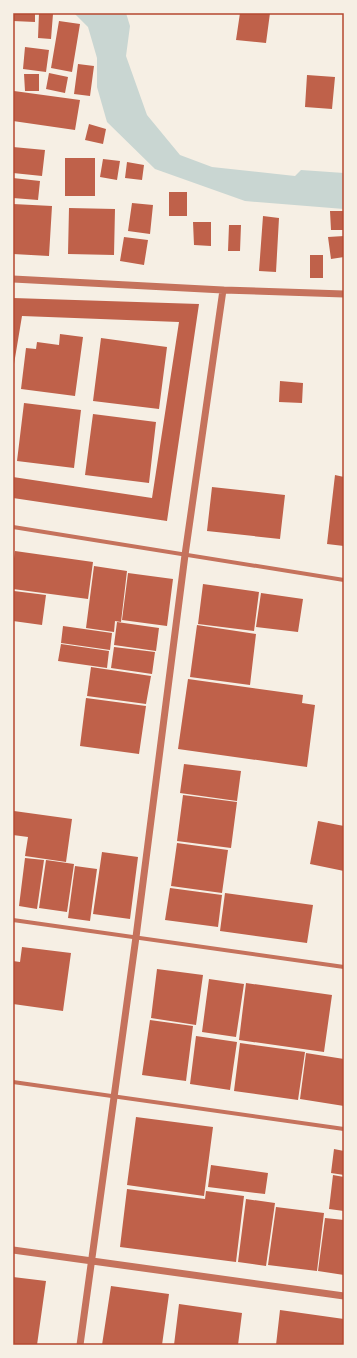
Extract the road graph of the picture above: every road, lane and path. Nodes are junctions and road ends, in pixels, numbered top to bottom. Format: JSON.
{"nodes":[{"id":1,"x":13,"y":279,"type":"edge"},
{"id":2,"x":223,"y":290,"type":"junction"},
{"id":3,"x":344,"y":294,"type":"edge"},
{"id":4,"x":13,"y":527,"type":"edge"},
{"id":5,"x":185,"y":555,"type":"junction"},
{"id":6,"x":344,"y":580,"type":"edge"},
{"id":7,"x":13,"y":920,"type":"edge"},
{"id":8,"x":136,"y":937,"type":"junction"},
{"id":9,"x":344,"y":968,"type":"edge"},
{"id":10,"x":13,"y":1082,"type":"edge"},
{"id":11,"x":114,"y":1096,"type":"junction"},
{"id":12,"x":344,"y":1129,"type":"edge"},
{"id":13,"x":13,"y":1250,"type":"edge"},
{"id":14,"x":92,"y":1261,"type":"junction"},
{"id":15,"x":344,"y":1296,"type":"edge"},
{"id":16,"x":80,"y":1345,"type":"edge"}],
"edges":[{"from":1,"to":2,"type":"street"},
{"from":2,"to":3,"type":"street"},
{"from":2,"to":5,"type":"street"},
{"from":4,"to":5,"type":"street"},
{"from":5,"to":6,"type":"street"},
{"from":5,"to":8,"type":"street"},
{"from":7,"to":8,"type":"street"},
{"from":8,"to":9,"type":"street"},
{"from":8,"to":11,"type":"street"},
{"from":10,"to":11,"type":"street"},
{"from":11,"to":12,"type":"street"},
{"from":11,"to":14,"type":"street"},
{"from":13,"to":14,"type":"street"},
{"from":14,"to":15,"type":"street"},
{"from":14,"to":16,"type":"street"}]}
